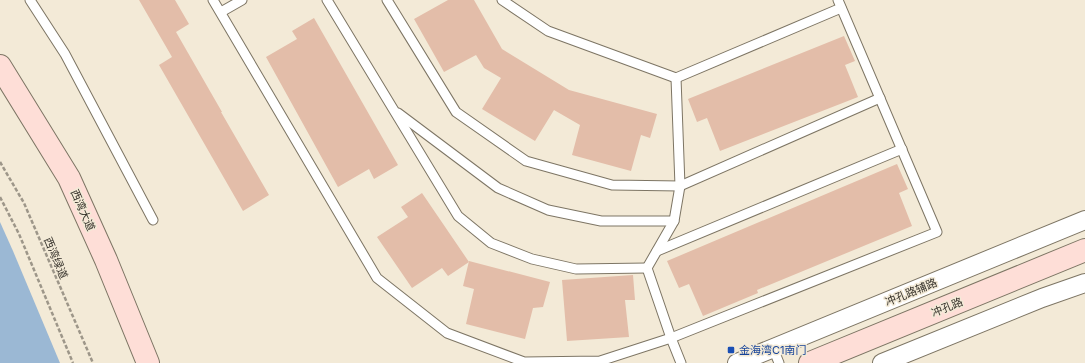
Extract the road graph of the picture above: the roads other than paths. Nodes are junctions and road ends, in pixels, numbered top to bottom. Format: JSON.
{"nodes":[{"id":1,"x":30,"y":0,"type":"edge"},
{"id":2,"x":214,"y":0,"type":"edge"},
{"id":3,"x":242,"y":0,"type":"edge"},
{"id":4,"x":327,"y":0,"type":"edge"},
{"id":5,"x":387,"y":0,"type":"edge"},
{"id":6,"x":502,"y":0,"type":"edge"},
{"id":7,"x":839,"y":4,"type":"edge"},
{"id":8,"x":221,"y":12,"type":"junction"},
{"id":9,"x":0,"y":66,"type":"edge"},
{"id":10,"x":676,"y":78,"type":"junction"},
{"id":11,"x":880,"y":98,"type":"junction"},
{"id":12,"x":394,"y":110,"type":"junction"},
{"id":13,"x":902,"y":149,"type":"junction"},
{"id":14,"x":680,"y":186,"type":"junction"},
{"id":15,"x":153,"y":220,"type":"dead end"},
{"id":16,"x":1085,"y":220,"type":"edge"},
{"id":17,"x":674,"y":221,"type":"junction"},
{"id":18,"x":1085,"y":250,"type":"edge"},
{"id":19,"x":657,"y":251,"type":"junction"},
{"id":20,"x":647,"y":268,"type":"junction"},
{"id":21,"x":1085,"y":283,"type":"edge"},
{"id":22,"x":671,"y":338,"type":"junction"},
{"id":23,"x":776,"y":356,"type":"edge"},
{"id":24,"x":148,"y":363,"type":"edge"},
{"id":25,"x":681,"y":363,"type":"edge"},
{"id":26,"x":737,"y":363,"type":"edge"},
{"id":27,"x":810,"y":363,"type":"edge"},
{"id":28,"x":882,"y":363,"type":"edge"}],
"edges":[{"from":1,"to":15,"type":"lane"},
{"from":2,"to":8,"type":"lane"},
{"from":3,"to":8,"type":"lane"},
{"from":4,"to":12,"type":"lane"},
{"from":5,"to":14,"type":"lane"},
{"from":6,"to":10,"type":"lane"},
{"from":7,"to":10,"type":"lane"},
{"from":7,"to":11,"type":"lane"},
{"from":8,"to":22,"type":"lane"},
{"from":9,"to":24,"type":"main road","name":"西湾大道"},
{"from":10,"to":14,"type":"lane"},
{"from":11,"to":13,"type":"lane"},
{"from":11,"to":14,"type":"lane"},
{"from":12,"to":17,"type":"lane"},
{"from":12,"to":20,"type":"lane"},
{"from":13,"to":19,"type":"lane"},
{"from":13,"to":22,"type":"lane"},
{"from":14,"to":17,"type":"lane"},
{"from":16,"to":23,"type":"street","name":"冲孔路辅路"},
{"from":17,"to":19,"type":"lane"},
{"from":18,"to":27,"type":"main road","name":"冲孔路"},
{"from":19,"to":20,"type":"lane"},
{"from":20,"to":22,"type":"lane"},
{"from":21,"to":28,"type":"street"},
{"from":22,"to":25,"type":"lane"},
{"from":23,"to":26,"type":"street","name":"冲孔路辅路"}]}
